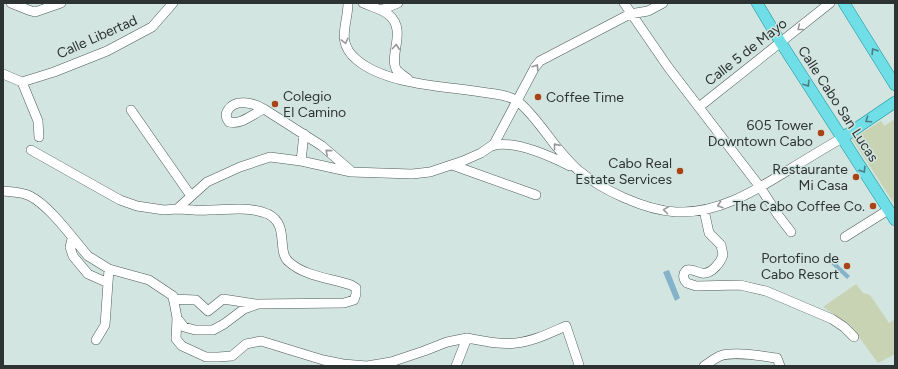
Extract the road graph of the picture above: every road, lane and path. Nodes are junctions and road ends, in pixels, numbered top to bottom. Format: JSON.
{"nodes":[{"id":1,"x":11,"y":3,"type":"edge"},
{"id":2,"x":61,"y":3,"type":"edge"},
{"id":3,"x":173,"y":3,"type":"edge"},
{"id":4,"x":348,"y":3,"type":"edge"},
{"id":5,"x":363,"y":3,"type":"edge"},
{"id":6,"x":398,"y":3,"type":"edge"},
{"id":7,"x":624,"y":3,"type":"edge"},
{"id":8,"x":663,"y":3,"type":"edge"},
{"id":9,"x":757,"y":3,"type":"edge"},
{"id":10,"x":830,"y":3,"type":"edge"},
{"id":11,"x":844,"y":3,"type":"edge"},
{"id":12,"x":381,"y":10,"type":"junction"},
{"id":13,"x":630,"y":14,"type":"junction"},
{"id":14,"x":781,"y":43,"type":"junction"},
{"id":15,"x":3,"y":74,"type":"edge"},
{"id":16,"x":409,"y":80,"type":"junction"},
{"id":17,"x":22,"y":82,"type":"junction"},
{"id":18,"x":895,"y":85,"type":"edge"},
{"id":19,"x":517,"y":101,"type":"junction"},
{"id":20,"x":895,"y":102,"type":"edge"},
{"id":21,"x":699,"y":107,"type":"junction"},
{"id":22,"x":264,"y":109,"type":"dead end"},
{"id":23,"x":131,"y":110,"type":"dead end"},
{"id":24,"x":304,"y":134,"type":"junction"},
{"id":25,"x":40,"y":137,"type":"dead end"},
{"id":26,"x":842,"y":138,"type":"junction"},
{"id":27,"x":492,"y":146,"type":"junction"},
{"id":28,"x":31,"y":150,"type":"dead end"},
{"id":29,"x":301,"y":161,"type":"junction"},
{"id":30,"x":452,"y":165,"type":"junction"},
{"id":31,"x":578,"y":170,"type":"junction"},
{"id":32,"x":351,"y":172,"type":"junction"},
{"id":33,"x":760,"y":187,"type":"junction"},
{"id":34,"x":3,"y":190,"type":"edge"},
{"id":35,"x":536,"y":195,"type":"dead end"},
{"id":36,"x":191,"y":196,"type":"junction"},
{"id":37,"x":178,"y":209,"type":"junction"},
{"id":38,"x":704,"y":210,"type":"junction"},
{"id":39,"x":888,"y":210,"type":"junction"},
{"id":40,"x":895,"y":220,"type":"edge"},
{"id":41,"x":791,"y":232,"type":"dead end"},
{"id":42,"x":845,"y":237,"type":"dead end"},
{"id":43,"x":72,"y":239,"type":"junction"},
{"id":44,"x":110,"y":269,"type":"junction"},
{"id":45,"x":108,"y":283,"type":"junction"},
{"id":46,"x":173,"y":299,"type":"junction"},
{"id":47,"x":258,"y":304,"type":"junction"},
{"id":48,"x":177,"y":318,"type":"junction"},
{"id":49,"x":854,"y":337,"type":"dead end"},
{"id":50,"x":467,"y":338,"type":"junction"},
{"id":51,"x":96,"y":340,"type":"dead end"},
{"id":52,"x":580,"y":365,"type":"edge"},
{"id":53,"x":456,"y":366,"type":"edge"},
{"id":54,"x":704,"y":366,"type":"edge"},
{"id":55,"x":780,"y":366,"type":"edge"}],
"edges":[{"from":1,"to":2,"type":"street"},
{"from":3,"to":17,"type":"street","name":"Calle Libertad"},
{"from":4,"to":16,"type":"street","one_way":true},
{"from":5,"to":12,"type":"street"},
{"from":6,"to":12,"type":"street"},
{"from":7,"to":13,"type":"street"},
{"from":8,"to":13,"type":"street"},
{"from":9,"to":14,"type":"main road","name":"Calle Cabo San Lucas"},
{"from":10,"to":14,"type":"street","name":"Calle 5 de Mayo","one_way":true},
{"from":18,"to":11,"type":"main road","one_way":true},
{"from":16,"to":12,"type":"street","one_way":true},
{"from":19,"to":13,"type":"street","one_way":true},
{"from":13,"to":21,"type":"street"},
{"from":14,"to":21,"type":"street","name":"Calle 5 de Mayo"},
{"from":14,"to":26,"type":"main road","name":"Calle Cabo San Lucas","one_way":true},
{"from":15,"to":17,"type":"street"},
{"from":16,"to":19,"type":"street"},
{"from":17,"to":25,"type":"street"},
{"from":19,"to":27,"type":"street"},
{"from":31,"to":19,"type":"street","one_way":true},
{"from":20,"to":26,"type":"main road","one_way":true},
{"from":21,"to":33,"type":"street"},
{"from":22,"to":24,"type":"street"},
{"from":23,"to":36,"type":"street"},
{"from":24,"to":29,"type":"street"},
{"from":32,"to":24,"type":"street","one_way":true},
{"from":26,"to":33,"type":"street"},
{"from":26,"to":39,"type":"main road","name":"Calle Cabo San Lucas","one_way":true},
{"from":27,"to":30,"type":"street"},
{"from":27,"to":31,"type":"street"},
{"from":28,"to":37,"type":"street"},
{"from":29,"to":32,"type":"street"},
{"from":29,"to":36,"type":"street"},
{"from":30,"to":32,"type":"street"},
{"from":30,"to":35,"type":"street"},
{"from":38,"to":31,"type":"street","one_way":true},
{"from":33,"to":38,"type":"street","one_way":true},
{"from":33,"to":41,"type":"street"},
{"from":34,"to":43,"type":"street"},
{"from":36,"to":37,"type":"street"},
{"from":37,"to":47,"type":"street"},
{"from":38,"to":49,"type":"street"},
{"from":39,"to":40,"type":"main road","name":"Calle Cabo San Lucas"},
{"from":39,"to":42,"type":"street"},
{"from":43,"to":44,"type":"street"},
{"from":43,"to":45,"type":"street"},
{"from":44,"to":45,"type":"street"},
{"from":44,"to":46,"type":"street"},
{"from":45,"to":51,"type":"street"},
{"from":46,"to":47,"type":"street"},
{"from":46,"to":48,"type":"street"},
{"from":47,"to":48,"type":"street"},
{"from":48,"to":50,"type":"street"},
{"from":50,"to":52,"type":"street"},
{"from":50,"to":53,"type":"street"},
{"from":54,"to":55,"type":"street"}]}
